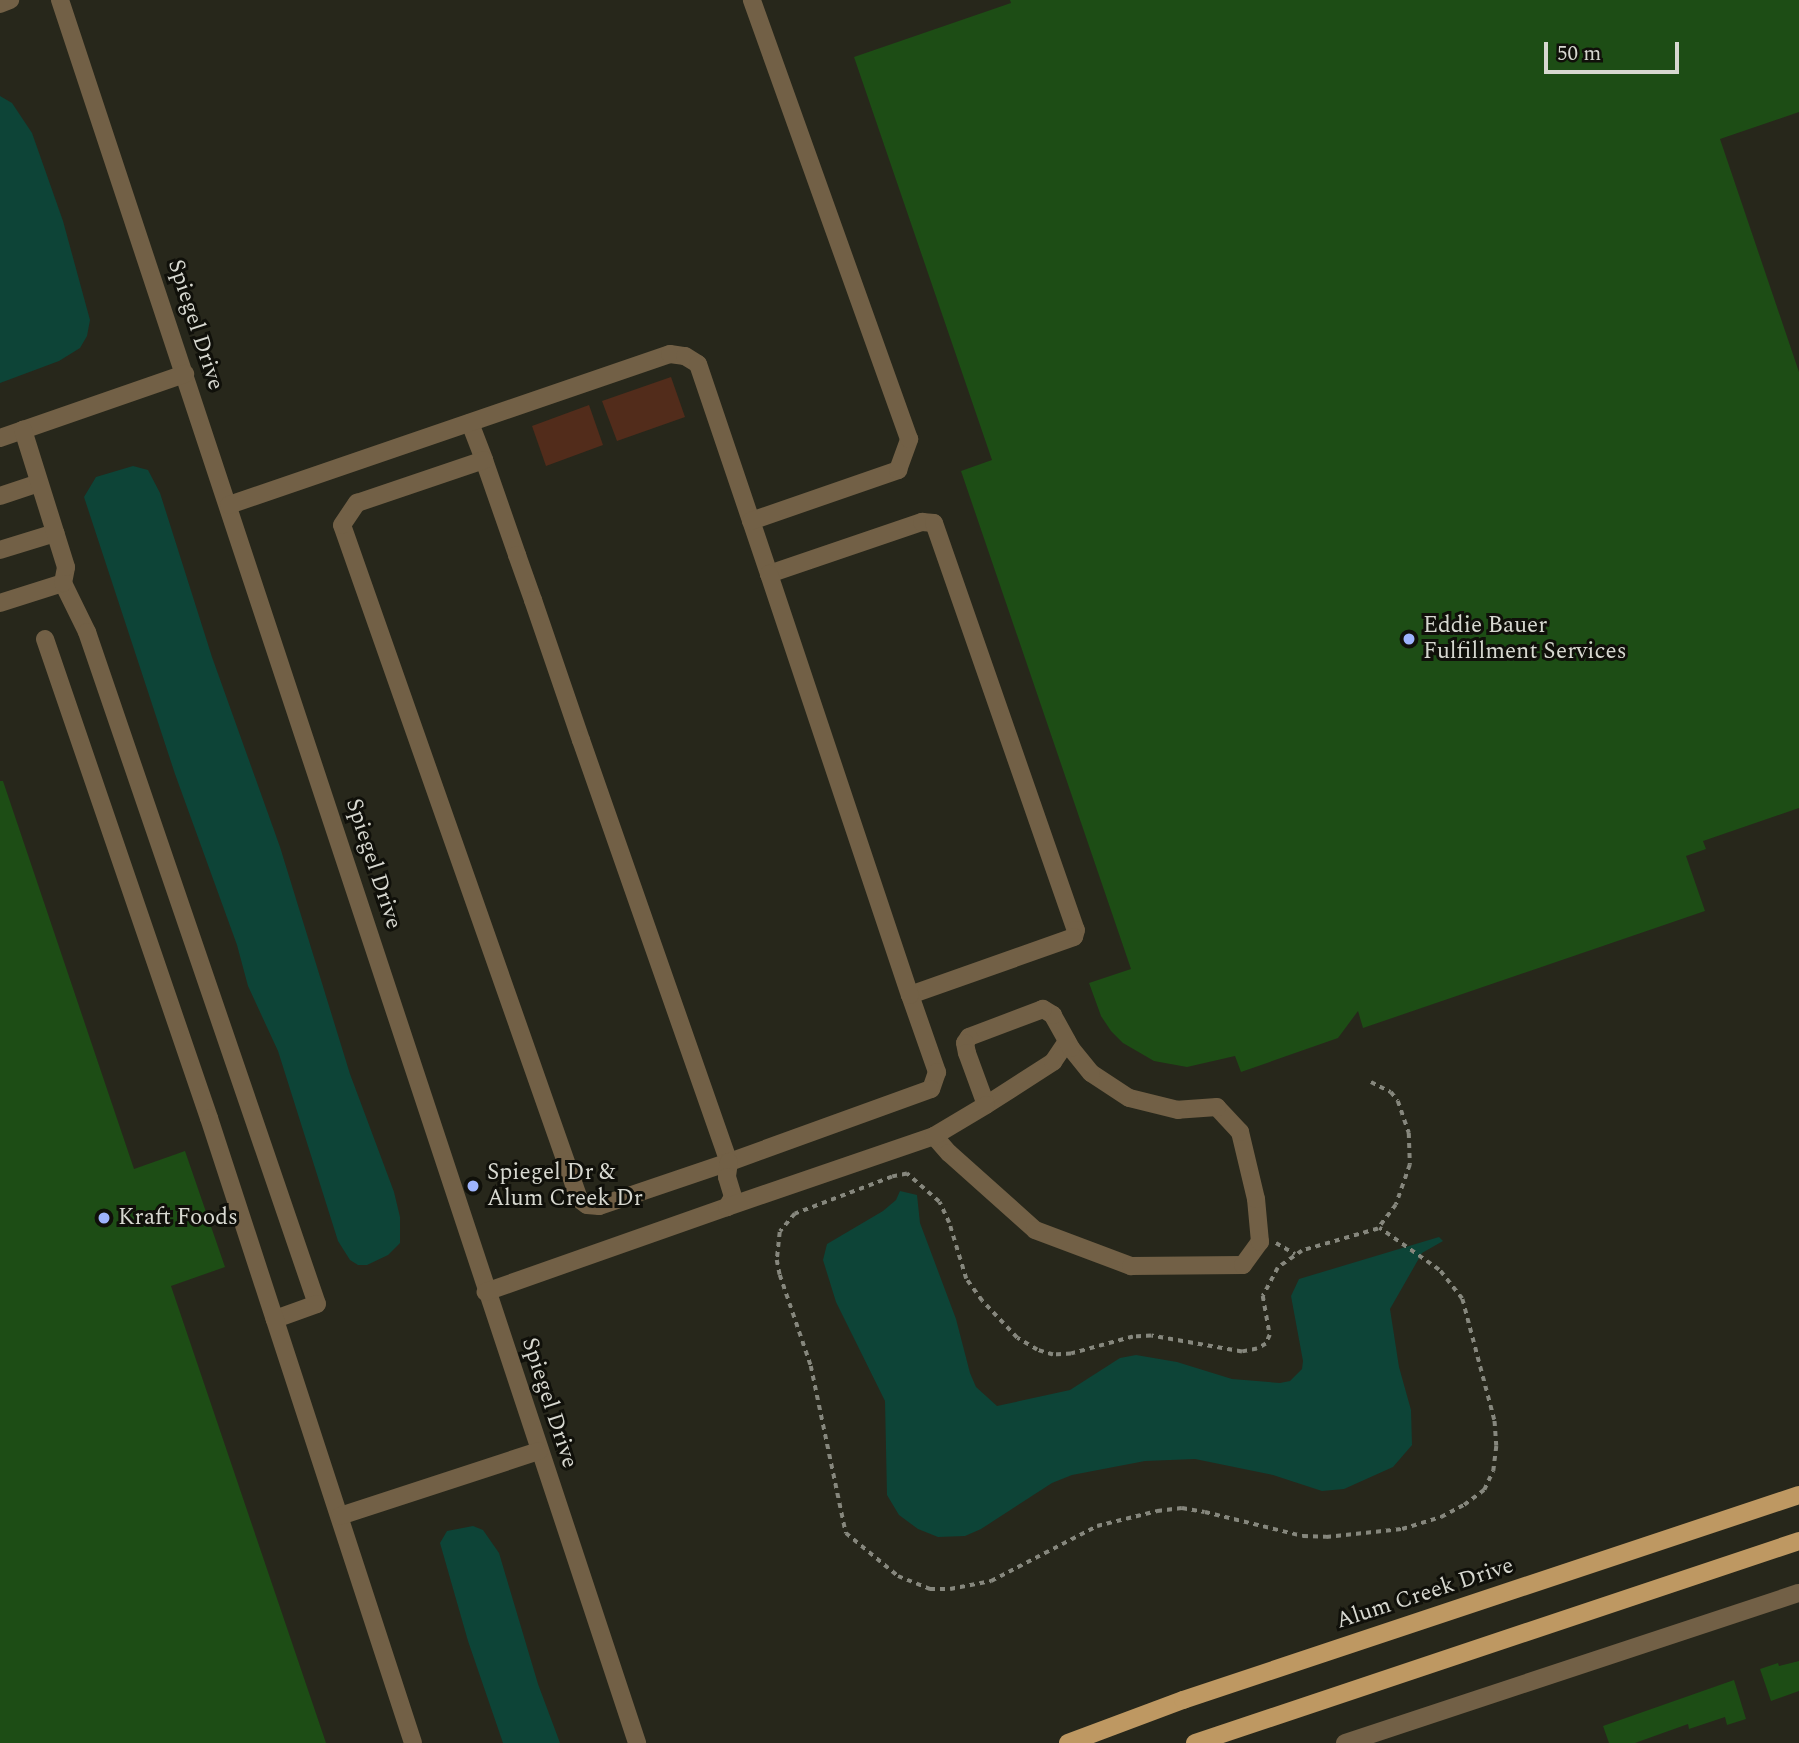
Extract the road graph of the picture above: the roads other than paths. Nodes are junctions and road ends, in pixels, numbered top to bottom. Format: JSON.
{"nodes":[{"id":1,"x":10,"y":0,"type":"edge"},
{"id":2,"x":60,"y":0,"type":"edge"},
{"id":3,"x":752,"y":0,"type":"edge"},
{"id":4,"x":0,"y":4,"type":"edge"},
{"id":5,"x":185,"y":374,"type":"junction"},
{"id":6,"x":471,"y":423,"type":"junction"},
{"id":7,"x":23,"y":430,"type":"junction"},
{"id":8,"x":0,"y":438,"type":"edge"},
{"id":9,"x":484,"y":460,"type":"junction"},
{"id":10,"x":40,"y":483,"type":"junction"},
{"id":11,"x":0,"y":496,"type":"edge"},
{"id":12,"x":229,"y":505,"type":"junction"},
{"id":13,"x":751,"y":522,"type":"junction"},
{"id":14,"x":55,"y":533,"type":"junction"},
{"id":15,"x":0,"y":550,"type":"edge"},
{"id":16,"x":769,"y":573,"type":"junction"},
{"id":17,"x":65,"y":575,"type":"junction"},
{"id":18,"x":0,"y":603,"type":"edge"},
{"id":19,"x":45,"y":639,"type":"dead end"},
{"id":20,"x":910,"y":995,"type":"junction"},
{"id":21,"x":1067,"y":1041,"type":"junction"},
{"id":22,"x":986,"y":1105,"type":"junction"},
{"id":23,"x":934,"y":1136,"type":"junction"},
{"id":24,"x":729,"y":1162,"type":"junction"},
{"id":25,"x":727,"y":1207,"type":"junction"},
{"id":26,"x":486,"y":1292,"type":"junction"},
{"id":27,"x":275,"y":1319,"type":"junction"},
{"id":28,"x":539,"y":1451,"type":"junction"},
{"id":29,"x":1799,"y":1495,"type":"edge"},
{"id":30,"x":340,"y":1516,"type":"junction"},
{"id":31,"x":1799,"y":1541,"type":"edge"},
{"id":32,"x":1799,"y":1593,"type":"edge"},
{"id":33,"x":413,"y":1743,"type":"edge"},
{"id":34,"x":638,"y":1743,"type":"edge"},
{"id":35,"x":1068,"y":1743,"type":"edge"},
{"id":36,"x":1195,"y":1743,"type":"edge"},
{"id":37,"x":1345,"y":1743,"type":"edge"}],
"edges":[{"from":1,"to":4,"type":"street"},
{"from":2,"to":5,"type":"street","name":"Spiegel Drive"},
{"from":3,"to":13,"type":"street"},
{"from":5,"to":7,"type":"street"},
{"from":5,"to":12,"type":"street","name":"Spiegel Drive"},
{"from":6,"to":9,"type":"street"},
{"from":6,"to":12,"type":"street"},
{"from":6,"to":13,"type":"street"},
{"from":7,"to":8,"type":"street"},
{"from":7,"to":10,"type":"street"},
{"from":9,"to":24,"type":"street"},
{"from":9,"to":24,"type":"street"},
{"from":10,"to":11,"type":"street"},
{"from":10,"to":14,"type":"street"},
{"from":12,"to":26,"type":"street","name":"Spiegel Drive"},
{"from":13,"to":16,"type":"street"},
{"from":14,"to":15,"type":"street"},
{"from":14,"to":17,"type":"street"},
{"from":16,"to":20,"type":"street"},
{"from":16,"to":20,"type":"street"},
{"from":17,"to":18,"type":"street"},
{"from":17,"to":27,"type":"street"},
{"from":19,"to":27,"type":"street"},
{"from":20,"to":24,"type":"street"},
{"from":21,"to":22,"type":"street"},
{"from":21,"to":22,"type":"street"},
{"from":21,"to":23,"type":"street"},
{"from":22,"to":23,"type":"street"},
{"from":23,"to":25,"type":"street"},
{"from":24,"to":25,"type":"street"},
{"from":25,"to":26,"type":"street"},
{"from":26,"to":28,"type":"street","name":"Spiegel Drive"},
{"from":27,"to":30,"type":"street"},
{"from":28,"to":30,"type":"street"},
{"from":28,"to":34,"type":"street","name":"Spiegel Drive"},
{"from":29,"to":35,"type":"main road","name":"Alum Creek Drive"},
{"from":30,"to":33,"type":"street"},
{"from":31,"to":36,"type":"main road"},
{"from":32,"to":37,"type":"street"}]}
